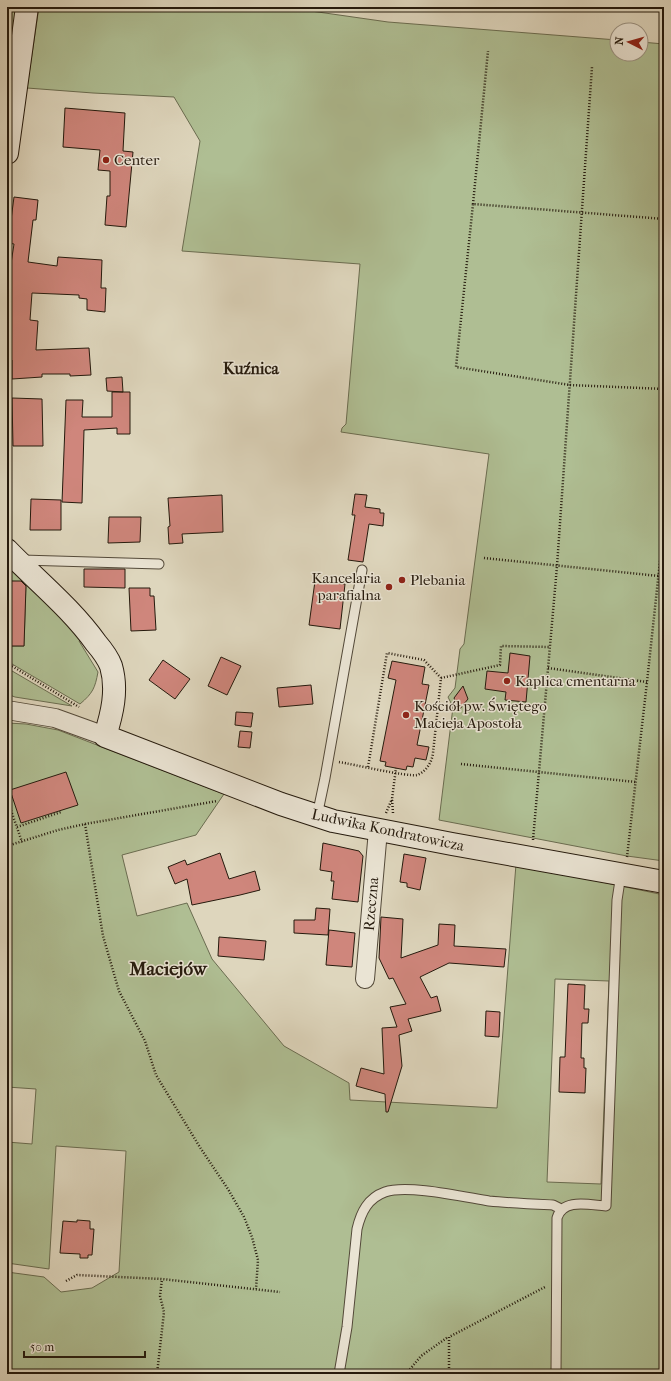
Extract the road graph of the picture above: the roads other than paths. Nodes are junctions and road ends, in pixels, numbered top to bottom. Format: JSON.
{"nodes":[{"id":1,"x":27,"y":7,"type":"edge"},
{"id":2,"x":9,"y":128,"type":"edge"},
{"id":3,"x":7,"y":153,"type":"edge"},
{"id":4,"x":12,"y":555,"type":"edge"},
{"id":5,"x":160,"y":564,"type":"dead end"},
{"id":6,"x":362,"y":570,"type":"dead end"},
{"id":7,"x":7,"y":710,"type":"edge"},
{"id":8,"x":105,"y":736,"type":"junction"},
{"id":9,"x":317,"y":816,"type":"junction"},
{"id":10,"x":385,"y":821,"type":"junction"},
{"id":11,"x":621,"y":874,"type":"junction"},
{"id":12,"x":664,"y":882,"type":"edge"},
{"id":13,"x":366,"y":979,"type":"dead end"},
{"id":14,"x":561,"y":1209,"type":"junction"},
{"id":15,"x":339,"y":1374,"type":"edge"},
{"id":16,"x":556,"y":1374,"type":"edge"}],
"edges":[{"from":1,"to":2,"type":"street"},
{"from":2,"to":3,"type":"street"},
{"from":4,"to":5,"type":"lane"},
{"from":4,"to":8,"type":"street"},
{"from":6,"to":9,"type":"lane"},
{"from":7,"to":8,"type":"street","name":"Ludwika Kondratowicza"},
{"from":8,"to":9,"type":"street","name":"Ludwika Kondratowicza"},
{"from":9,"to":10,"type":"street","name":"Ludwika Kondratowicza"},
{"from":10,"to":11,"type":"street","name":"Ludwika Kondratowicza"},
{"from":10,"to":13,"type":"street","name":"Rzeczna"},
{"from":11,"to":12,"type":"street","name":"Ludwika Kondratowicza"},
{"from":11,"to":14,"type":"lane"},
{"from":14,"to":15,"type":"lane"},
{"from":14,"to":16,"type":"lane"}]}
